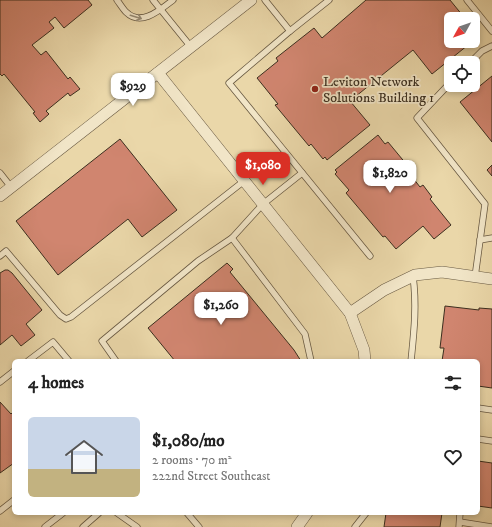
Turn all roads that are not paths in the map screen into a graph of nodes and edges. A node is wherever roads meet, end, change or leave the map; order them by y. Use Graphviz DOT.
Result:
graph roads {
  1 [pos="117,0"];
  2 [pos="153,0"];
  3 [pos="173,0"];
  4 [pos="251,0"];
  5 [pos="265,0"];
  6 [pos="328,0"];
  7 [pos="467,0"];
  8 [pos="161,10"];
  9 [pos="290,30"];
  10 [pos="492,31"];
  11 [pos="492,46"];
  12 [pos="190,47"];
  13 [pos="476,56"];
  14 [pos="158,73"];
  15 [pos="444,89"];
  16 [pos="0,173"];
  17 [pos="302,173"];
  18 [pos="244,181"];
  19 [pos="11,187"];
  20 [pos="0,196"];
  21 [pos="263,204"];
  22 [pos="232,238"];
  23 [pos="492,238"];
  24 [pos="480,240"];
  25 [pos="0,256"];
  26 [pos="370,256"];
  27 [pos="413,276"];
  28 [pos="476,277"];
  29 [pos="492,279"];
  30 [pos="350,313"];
  31 [pos="31,359"];
  32 [pos="67,359"];
  33 [pos="115,359"];
  34 [pos="311,359"];
  35 [pos="365,359"];
  36 [pos="411,359"];
  37 [pos="12,373"];
  38 [pos="0,382"];
  39 [pos="480,408"];
  40 [pos="492,410"];
  41 [pos="480,439"];
  42 [pos="492,441"];
  43 [pos="12,502"];
  44 [pos="0,511"];
  45 [pos="60,515"];
  46 [pos="97,515"];
  47 [pos="119,515"];
  48 [pos="189,515"];
  49 [pos="306,515"];
  50 [pos="364,515"];
  51 [pos="459,524"];
  52 [pos="45,527"];
  53 [pos="83,527"];
  54 [pos="137,527"];
  55 [pos="198,527"];
  56 [pos="297,527"];
  57 [pos="355,527"];
  58 [pos="492,527"];
  1 -- 8 [label="lane, one-way"];
  2 -- 8 [label="lane"];
  3 -- 8 [label="lane"];
  4 -- 12 [label="street"];
  5 -- 9 [label="lane"];
  6 -- 9 [label="lane"];
  7 -- 10 [label="lane"];
  8 -- 12 [label="lane"];
  9 -- 17 [label="lane"];
  11 -- 13 [label="lane"];
  12 -- 14 [label="street"];
  14 -- 18 [label="street"];
  14 -- 19 [label="street"];
  15 -- 24 [label="lane"];
  16 -- 19 [label="lane"];
  17 -- 21 [label="lane"];
  17 -- 26 [label="lane"];
  18 -- 21 [label="street"];
  18 -- 25 [label="lane"];
  19 -- 20 [label="street"];
  21 -- 22 [label="lane"];
  21 -- 30 [label="street"];
  22 -- 33 [label="lane"];
  22 -- 34 [label="lane"];
  23 -- 24 [label="lane"];
  24 -- 28 [label="lane"];
  27 -- 28 [label="street"];
  27 -- 30 [label="street"];
  27 -- 36 [label="lane"];
  28 -- 29 [label="street"];
  30 -- 35 [label="street"];
  31 -- 32 [label="lane"];
  37 -- 38 [label="lane"];
  39 -- 40 [label="lane"];
  41 -- 42 [label="lane"];
  43 -- 44 [label="lane"];
  45 -- 52 [label="lane"];
  46 -- 53 [label="lane"];
  47 -- 54 [label="lane"];
  48 -- 55 [label="lane"];
  49 -- 56 [label="street"];
  50 -- 57 [label="lane"];
  51 -- 58 [label="lane"];
}
